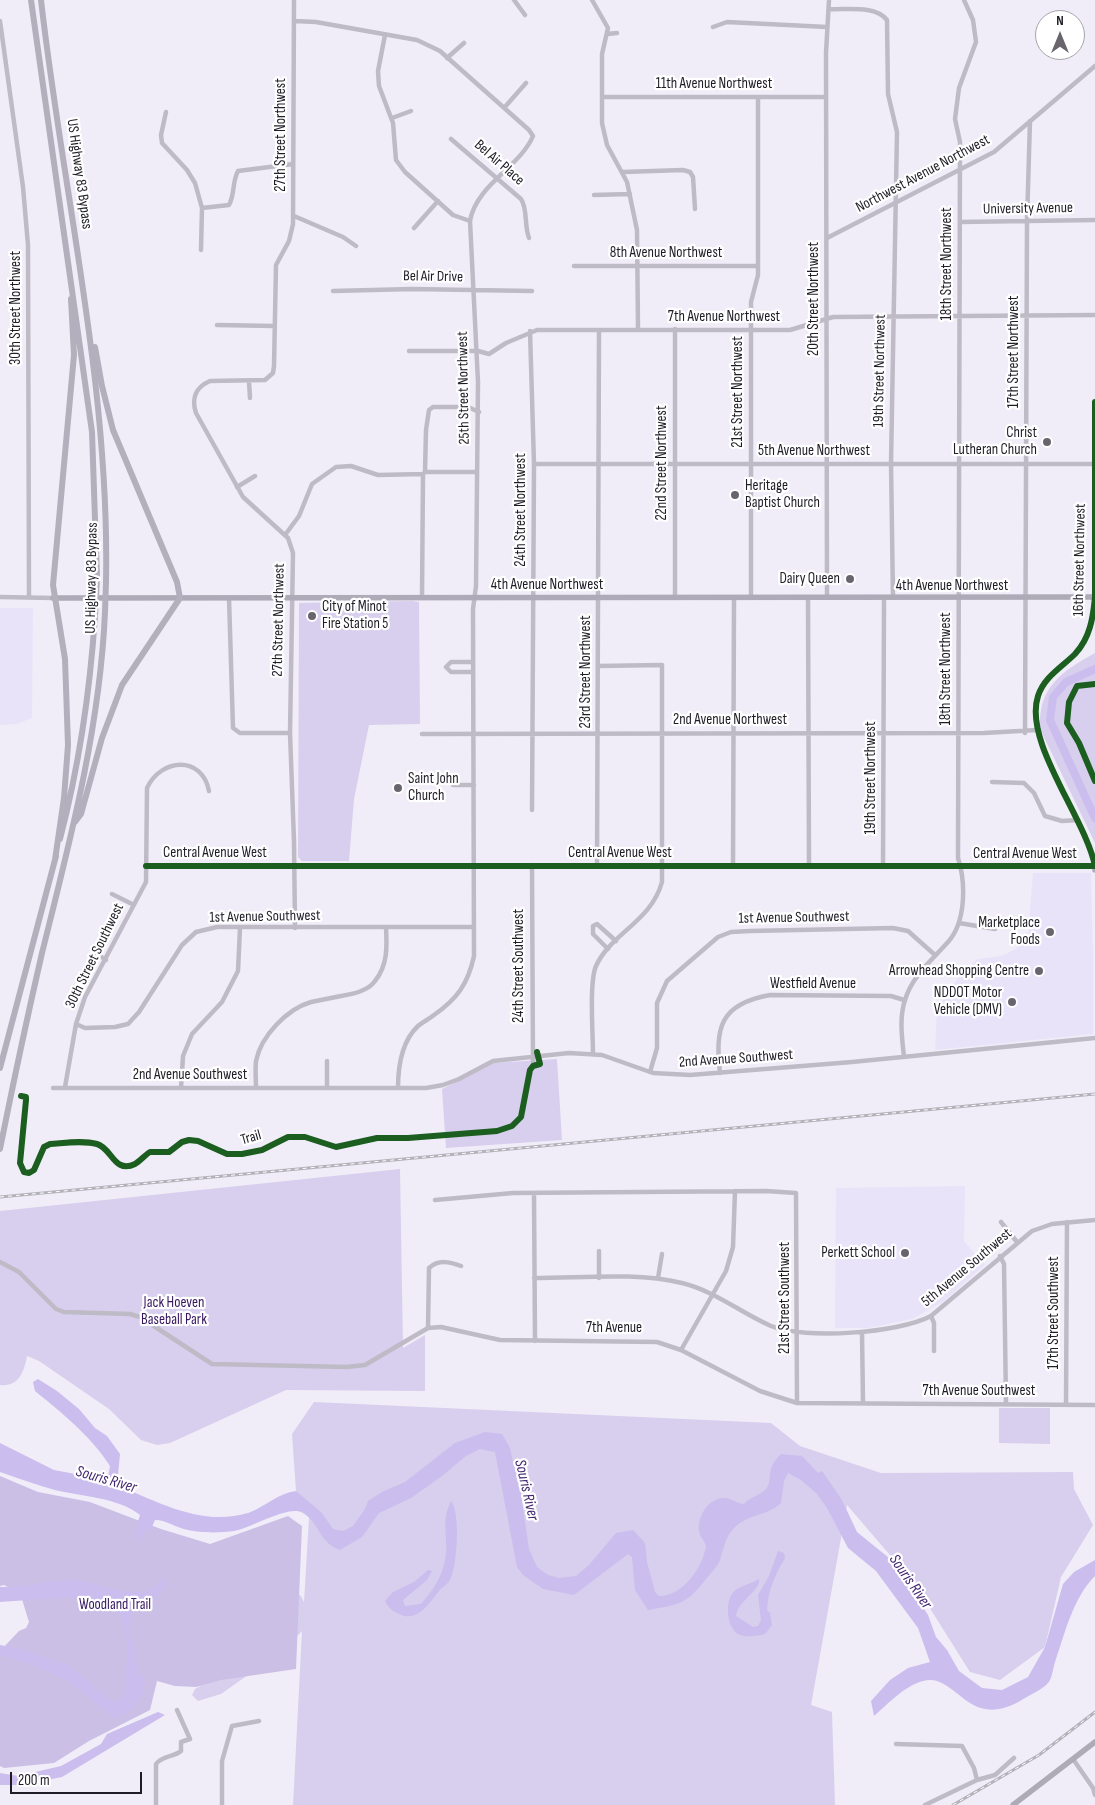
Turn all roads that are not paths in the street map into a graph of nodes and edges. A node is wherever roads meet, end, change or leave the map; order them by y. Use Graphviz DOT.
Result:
graph roads {
  1 [pos="31,0"];
  2 [pos="41,0"];
  3 [pos="294,0"];
  4 [pos="514,0"];
  5 [pos="592,0"];
  6 [pos="829,0"];
  7 [pos="964,0"];
  8 [pos="829,9"];
  9 [pos="526,15"];
  10 [pos="0,21"];
  11 [pos="294,21"];
  12 [pos="713,27"];
  13 [pos="827,27"];
  14 [pos="617,33"];
  15 [pos="607,34"];
  16 [pos="385,35"];
  17 [pos="464,43"];
  18 [pos="447,58"];
  19 [pos="1095,66"];
  20 [pos="526,84"];
  21 [pos="826,96"];
  22 [pos="602,97"];
  23 [pos="758,97"];
  24 [pos="504,108"];
  25 [pos="410,111"];
  26 [pos="166,112"];
  27 [pos="392,118"];
  28 [pos="1030,121"];
  29 [pos="452,139"];
  30 [pos="293,164"];
  31 [pos="960,171"];
  32 [pos="623,172"];
  33 [pos="497,178"];
  34 [pos="630,194"];
  35 [pos="594,195"];
  36 [pos="438,201"];
  37 [pos="896,203"];
  38 [pos="202,208"];
  39 [pos="695,209"];
  40 [pos="294,216"];
  41 [pos="1095,220"];
  42 [pos="470,221"];
  43 [pos="1028,221"];
  44 [pos="960,222"];
  45 [pos="414,228"];
  46 [pos="529,238"];
  47 [pos="827,238"];
  48 [pos="356,246"];
  49 [pos="201,250"];
  50 [pos="574,266"];
  51 [pos="639,266"];
  52 [pos="758,266"];
  53 [pos="72,284"];
  54 [pos="472,290"];
  55 [pos="333,291"];
  56 [pos="532,291"];
  57 [pos="84,296"];
  58 [pos="1027,315"];
  59 [pos="1095,315"];
  60 [pos="894,316"];
  61 [pos="960,316"];
  62 [pos="827,318"];
  63 [pos="217,325"];
  64 [pos="274,326"];
  65 [pos="638,329"];
  66 [pos="675,329"];
  67 [pos="751,329"];
  68 [pos="599,330"];
  69 [pos="530,331"];
  70 [pos="409,351"];
  71 [pos="478,351"];
  72 [pos="249,382"];
  73 [pos="250,398"];
  74 [pos="1095,402"];
  75 [pos="478,412"];
  76 [pos="826,463"];
  77 [pos="891,463"];
  78 [pos="534,464"];
  79 [pos="598,464"];
  80 [pos="675,464"];
  81 [pos="750,464"];
  82 [pos="960,464"];
  83 [pos="1094,464"];
  84 [pos="1026,465"];
  85 [pos="477,472"];
  86 [pos="424,473"];
  87 [pos="255,476"];
  88 [pos="237,486"];
  89 [pos="1094,498"];
  90 [pos="1094,530"];
  91 [pos="286,535"];
  92 [pos="1094,563"];
  93 [pos="0,597"];
  94 [pos="291,597"];
  95 [pos="422,597"];
  96 [pos="598,597"];
  97 [pos="29,598"];
  98 [pos="53,598"];
  99 [pos="180,598"];
  100 [pos="229,598"];
  101 [pos="475,598"];
  102 [pos="533,598"];
  103 [pos="675,598"];
  104 [pos="734,598"];
  105 [pos="752,598"];
  106 [pos="808,598"];
  107 [pos="827,598"];
  108 [pos="893,598"];
  109 [pos="959,598"];
  110 [pos="1027,598"];
  111 [pos="1095,598"];
  112 [pos="884,599"];
  113 [pos="473,662"];
  114 [pos="598,666"];
  115 [pos="473,672"];
  116 [pos="1037,730"];
  117 [pos="884,732"];
  118 [pos="290,733"];
  119 [pos="662,733"];
  120 [pos="734,733"];
  121 [pos="808,733"];
  122 [pos="959,733"];
  123 [pos="1025,733"];
  124 [pos="422,734"];
  125 [pos="473,734"];
  126 [pos="533,734"];
  127 [pos="598,734"];
  128 [pos="992,782"];
  129 [pos="453,785"];
  130 [pos="474,785"];
  131 [pos="209,791"];
  132 [pos="532,810"];
  133 [pos="1078,820"];
  134 [pos="75,822"];
  135 [pos="55,860"];
  136 [pos="294,865"];
  137 [pos="532,865"];
  138 [pos="597,865"];
  139 [pos="662,865"];
  140 [pos="146,866"];
  141 [pos="474,866"];
  142 [pos="733,866"];
  143 [pos="809,866"];
  144 [pos="1095,866"];
  145 [pos="883,867"];
  146 [pos="961,867"];
  147 [pos="1095,870"];
  148 [pos="112,894"];
  149 [pos="134,905"];
  150 [pos="959,923"];
  151 [pos="386,927"];
  152 [pos="474,927"];
  153 [pos="240,928"];
  154 [pos="295,928"];
  155 [pos="995,929"];
  156 [pos="616,941"];
  157 [pos="608,949"];
  158 [pos="97,954"];
  159 [pos="935,954"];
  160 [pos="106,960"];
  161 [pos="904,1000"];
  162 [pos="76,1024"];
  163 [pos="1095,1038"];
  164 [pos="593,1054"];
  165 [pos="532,1057"];
  166 [pos="904,1057"];
  167 [pos="327,1061"];
  168 [pos="533,1066"];
  169 [pos="0,1068"];
  170 [pos="650,1072"];
  171 [pos="720,1073"];
  172 [pos="65,1087"];
  173 [pos="53,1088"];
  174 [pos="181,1088"];
  175 [pos="256,1088"];
  176 [pos="327,1088"];
  177 [pos="398,1088"];
  178 [pos="0,1149"];
  179 [pos="735,1191"];
  180 [pos="534,1193"];
  181 [pos="435,1200"];
  182 [pos="1095,1220"];
  183 [pos="1001,1222"];
  184 [pos="1067,1222"];
  185 [pos="1017,1242"];
  186 [pos="599,1250"];
  187 [pos="662,1254"];
  188 [pos="1000,1256"];
  189 [pos="0,1262"];
  190 [pos="461,1266"];
  191 [pos="534,1278"];
  192 [pos="599,1278"];
  193 [pos="658,1278"];
  194 [pos="712,1295"];
  195 [pos="931,1316"];
  196 [pos="428,1328"];
  197 [pos="798,1332"];
  198 [pos="862,1332"];
  199 [pos="535,1341"];
  200 [pos="681,1350"];
  201 [pos="934,1351"];
  202 [pos="798,1403"];
  203 [pos="863,1403"];
  204 [pos="1006,1404"];
  205 [pos="1066,1405"];
  206 [pos="1095,1405"];
  207 [pos="177,1710"];
  208 [pos="259,1720"];
  209 [pos="1095,1742"];
  210 [pos="896,1744"];
  211 [pos="1014,1758"];
  212 [pos="1072,1759"];
  213 [pos="977,1780"];
  214 [pos="1095,1795"];
  215 [pos="156,1805"];
  216 [pos="222,1805"];
  217 [pos="925,1805"];
  218 [pos="1013,1805"];
  1 -- 53 [label="highway, US Highway 83 Bypass"];
  2 -- 57 [label="highway, US Highway 83 Bypass"];
  3 -- 11 [label="street, 27th Street Northwest"];
  4 -- 9 [label="street"];
  5 -- 15 [label="street"];
  6 -- 8 [label="street, 20th Street Northwest"];
  7 -- 31 [label="street, 18th Street Northwest"];
  8 -- 13 [label="street, 20th Street Northwest"];
  8 -- 37 [label="street, 19th Street Northwest"];
  10 -- 97 [label="street, 30th Street Northwest"];
  11 -- 16 [label="street"];
  11 -- 30 [label="street, 27th Street Northwest"];
  12 -- 13 [label="street"];
  13 -- 21 [label="street, 20th Street Northwest"];
  14 -- 15 [label="street"];
  15 -- 22 [label="street"];
  16 -- 18 [label="street"];
  16 -- 27 [label="street"];
  17 -- 18 [label="street"];
  18 -- 24 [label="street"];
  19 -- 28 [label="street, Northwest Avenue Northwest"];
  20 -- 24 [label="street"];
  21 -- 23 [label="street, 11th Avenue Northwest"];
  21 -- 47 [label="street, 20th Street Northwest"];
  22 -- 23 [label="street, 11th Avenue Northwest"];
  22 -- 32 [label="street"];
  23 -- 52 [label="street, 21st Street Northwest"];
  24 -- 33 [label="street, 25th Street Northwest"];
  25 -- 27 [label="street"];
  26 -- 38 [label="street"];
  27 -- 36 [label="street"];
  28 -- 31 [label="street, Northwest Avenue Northwest"];
  28 -- 43 [label="street, 17th Street Northwest"];
  29 -- 33 [label="street, Bel Air Place"];
  30 -- 38 [label="street"];
  30 -- 40 [label="street, 27th Street Northwest"];
  31 -- 37 [label="street, Northwest Avenue Northwest"];
  31 -- 44 [label="street, 18th Street Northwest"];
  32 -- 34 [label="street"];
  32 -- 39 [label="street"];
  33 -- 42 [label="street, 25th Street Northwest"];
  33 -- 46 [label="street, Bel Air Place"];
  34 -- 35 [label="street"];
  34 -- 51 [label="street"];
  36 -- 42 [label="street"];
  36 -- 45 [label="street"];
  37 -- 47 [label="street, Northwest Avenue Northwest"];
  37 -- 60 [label="street, 19th Street Northwest"];
  38 -- 49 [label="street"];
  40 -- 48 [label="street"];
  40 -- 64 [label="street, 27th Street Northwest"];
  41 -- 43 [label="street, University Avenue"];
  42 -- 54 [label="street, 25th Street Northwest"];
  43 -- 44 [label="street, University Avenue"];
  43 -- 58 [label="street, 17th Street Northwest"];
  44 -- 61 [label="street, 18th Street Northwest"];
  47 -- 62 [label="street, 20th Street Northwest"];
  50 -- 51 [label="street, 8th Avenue Northwest"];
  51 -- 52 [label="street, 8th Avenue Northwest"];
  51 -- 65 [label="street"];
  52 -- 67 [label="street, 21st Street Northwest"];
  53 -- 98 [label="highway"];
  53 -- 135 [label="highway, US Highway 83 Bypass, bridge"];
  54 -- 55 [label="street, Bel Air Drive"];
  54 -- 56 [label="street, Bel Air Drive"];
  54 -- 71 [label="street, 25th Street Northwest"];
  57 -- 99 [label="highway"];
  57 -- 134 [label="highway, US Highway 83 Bypass, bridge"];
  58 -- 59 [label="street, 7th Avenue Northwest"];
  58 -- 61 [label="street, 7th Avenue Northwest"];
  58 -- 84 [label="street, 17th Street Northwest"];
  60 -- 61 [label="street, 7th Avenue Northwest"];
  60 -- 62 [label="street, 7th Avenue Northwest"];
  60 -- 77 [label="street, 19th Street Northwest"];
  61 -- 82 [label="street, 18th Street Northwest"];
  62 -- 67 [label="street, 7th Avenue Northwest"];
  62 -- 76 [label="street, 20th Street Northwest"];
  63 -- 64 [label="street"];
  64 -- 72 [label="street"];
  65 -- 66 [label="street, 7th Avenue Northwest"];
  65 -- 68 [label="street, 7th Avenue Northwest"];
  66 -- 67 [label="street, 7th Avenue Northwest"];
  66 -- 80 [label="street, 22nd Street Northwest"];
  67 -- 81 [label="street, 21st Street Northwest"];
  68 -- 69 [label="street, 7th Avenue Northwest"];
  68 -- 79 [label="street, 23rd Street Northwest"];
  69 -- 71 [label="street, 7th Avenue Northwest"];
  69 -- 78 [label="street, 24th Street Northwest"];
  70 -- 71 [label="street, 7th Avenue Northwest"];
  71 -- 75 [label="street, 25th Street Northwest"];
  72 -- 73 [label="street"];
  72 -- 88 [label="street"];
  74 -- 83 [label="street, 16th Street Northwest"];
  75 -- 85 [label="street, 25th Street Northwest"];
  75 -- 86 [label="street"];
  76 -- 77 [label="street, 5th Avenue Northwest"];
  76 -- 81 [label="street, 5th Avenue Northwest"];
  76 -- 107 [label="street, 20th Street Northwest"];
  77 -- 82 [label="street, 5th Avenue Northwest"];
  77 -- 108 [label="street, 19th Street Northwest"];
  78 -- 79 [label="street, 5th Avenue Northwest"];
  78 -- 102 [label="street, 24th Street Northwest"];
  79 -- 80 [label="street, 5th Avenue Northwest"];
  79 -- 96 [label="street, 23rd Street Northwest"];
  80 -- 81 [label="street, 5th Avenue Northwest"];
  80 -- 103 [label="street, 22nd Street Northwest"];
  81 -- 105 [label="street, 21st Street Northwest"];
  82 -- 84 [label="street, 5th Avenue Northwest"];
  82 -- 109 [label="street, 18th Street Northwest"];
  83 -- 84 [label="street, 5th Avenue Northwest"];
  83 -- 89 [label="street, 16th Street Northwest"];
  84 -- 110 [label="street, 17th Street Northwest"];
  85 -- 86 [label="street"];
  85 -- 101 [label="street, 25th Street Northwest"];
  86 -- 91 [label="street"];
  86 -- 95 [label="street"];
  87 -- 88 [label="street"];
  88 -- 91 [label="street"];
  89 -- 90 [label="street, 16th Street Northwest"];
  90 -- 92 [label="street, 16th Street Northwest"];
  91 -- 94 [label="street, 27th Street Northwest"];
  92 -- 111 [label="street, 16th Street Northwest"];
  93 -- 97 [label="street, 4th Avenue Northwest"];
  94 -- 95 [label="main road, 4th Avenue Northwest"];
  94 -- 100 [label="main road, 4th Avenue Northwest"];
  94 -- 118 [label="street, 27th Street Northwest"];
  95 -- 101 [label="main road, 4th Avenue Northwest"];
  96 -- 102 [label="main road, 4th Avenue Northwest"];
  96 -- 103 [label="main road, 4th Avenue Northwest"];
  96 -- 114 [label="street, 23rd Street Northwest"];
  97 -- 98 [label="street, 4th Avenue Northwest"];
  98 -- 99 [label="main road, 4th Avenue Northwest"];
  98 -- 135 [label="highway"];
  99 -- 100 [label="main road, 4th Avenue Northwest"];
  99 -- 134 [label="highway"];
  100 -- 118 [label="street"];
  101 -- 102 [label="main road, 4th Avenue Northwest"];
  101 -- 113 [label="street, 25th Street Northwest"];
  102 -- 126 [label="street, 24th Street Northwest"];
  103 -- 104 [label="main road, 4th Avenue Northwest"];
  104 -- 105 [label="main road, 4th Avenue Northwest"];
  104 -- 120 [label="street"];
  105 -- 106 [label="main road, 4th Avenue Northwest"];
  106 -- 107 [label="main road, 4th Avenue Northwest"];
  106 -- 121 [label="street"];
  107 -- 112 [label="main road, 4th Avenue Northwest"];
  108 -- 109 [label="main road, 4th Avenue Northwest"];
  108 -- 112 [label="main road, 4th Avenue Northwest"];
  109 -- 110 [label="main road, 4th Avenue Northwest"];
  109 -- 122 [label="street, 18th Street Northwest"];
  110 -- 111 [label="main road, 4th Avenue Northwest"];
  110 -- 123 [label="street, 17th Street Northwest"];
  111 -- 116 [label="street, 16th Street Northwest"];
  112 -- 117 [label="street, 19th Street Northwest"];
  113 -- 115 [label="street, 25th Street Northwest"];
  113 -- 115 [label="street"];
  114 -- 119 [label="street"];
  114 -- 127 [label="street, 23rd Street Northwest"];
  115 -- 125 [label="street, 25th Street Northwest"];
  116 -- 123 [label="street, 2nd Avenue Northwest"];
  116 -- 133 [label="street, 16th Street Northwest"];
  117 -- 121 [label="street, 2nd Avenue Northwest"];
  117 -- 122 [label="street, 2nd Avenue Northwest"];
  117 -- 145 [label="street, 19th Street Northwest"];
  118 -- 136 [label="street, 27th Street Northwest"];
  119 -- 120 [label="street, 2nd Avenue Northwest"];
  119 -- 127 [label="street, 2nd Avenue Northwest"];
  119 -- 139 [label="street"];
  120 -- 121 [label="street, 2nd Avenue Northwest"];
  120 -- 142 [label="street"];
  121 -- 143 [label="street"];
  122 -- 123 [label="street, 2nd Avenue Northwest"];
  122 -- 146 [label="street, 18th Street Northwest"];
  124 -- 125 [label="street, 2nd Avenue Northwest"];
  125 -- 126 [label="street, 2nd Avenue Northwest"];
  125 -- 130 [label="street, 25th Street Northwest"];
  126 -- 127 [label="street, 2nd Avenue Northwest"];
  126 -- 132 [label="street, 24th Street Northwest"];
  127 -- 138 [label="street, 23rd Street Northwest"];
  128 -- 133 [label="street"];
  129 -- 130 [label="street"];
  130 -- 141 [label="street, 25th Street Northwest"];
  131 -- 140 [label="street, 30th Street Southwest"];
  133 -- 144 [label="street, 16th Street Northwest"];
  134 -- 178 [label="highway, US Highway 83 Bypass"];
  135 -- 169 [label="highway, US Highway 83 Bypass"];
  136 -- 140 [label="street, Central Avenue West"];
  136 -- 141 [label="street, Central Avenue West"];
  136 -- 154 [label="street, 27th Street Northwest"];
  137 -- 138 [label="street, Central Avenue West"];
  137 -- 141 [label="street, Central Avenue West"];
  137 -- 165 [label="street, 24th Street Southwest"];
  138 -- 139 [label="street, Central Avenue West"];
  139 -- 142 [label="street, Central Avenue West"];
  139 -- 156 [label="street"];
  140 -- 149 [label="street, 30th Street Southwest"];
  141 -- 152 [label="street, 25th Street Northwest"];
  142 -- 143 [label="street, Central Avenue West"];
  143 -- 145 [label="street, Central Avenue West"];
  144 -- 146 [label="street, Central Avenue West"];
  144 -- 147 [label="main road"];
  145 -- 146 [label="street, Central Avenue West"];
  146 -- 150 [label="street, 18th Street Northwest"];
  148 -- 149 [label="street"];
  149 -- 160 [label="street, 30th Street Southwest"];
  150 -- 155 [label="street"];
  150 -- 159 [label="street"];
  151 -- 152 [label="street, 1st Avenue Southwest"];
  151 -- 154 [label="street, 1st Avenue Southwest"];
  151 -- 175 [label="street"];
  152 -- 177 [label="street, 25th Street Northwest"];
  153 -- 154 [label="street, 1st Avenue Southwest"];
  153 -- 162 [label="street, 1st Avenue Southwest"];
  153 -- 174 [label="street"];
  156 -- 157 [label="street"];
  156 -- 157 [label="street"];
  157 -- 164 [label="street"];
  158 -- 160 [label="street"];
  159 -- 161 [label="street"];
  159 -- 170 [label="street, 1st Avenue Southwest"];
  160 -- 162 [label="street, 30th Street Southwest"];
  161 -- 166 [label="street"];
  161 -- 171 [label="street, Westfield Avenue"];
  162 -- 172 [label="street, 30th Street Southwest"];
  163 -- 166 [label="street, 2nd Avenue Southwest"];
  164 -- 165 [label="street, 2nd Avenue Southwest"];
  164 -- 170 [label="street, 2nd Avenue Southwest"];
  165 -- 168 [label="street, 24th Street Southwest"];
  165 -- 177 [label="street, 2nd Avenue Southwest"];
  166 -- 171 [label="street, 2nd Avenue Southwest"];
  167 -- 176 [label="street"];
  170 -- 171 [label="street, 2nd Avenue Southwest"];
  172 -- 173 [label="street, 2nd Avenue Southwest"];
  172 -- 174 [label="street, 2nd Avenue Southwest"];
  174 -- 175 [label="street, 2nd Avenue Southwest"];
  175 -- 176 [label="street, 2nd Avenue Southwest"];
  176 -- 177 [label="street, 2nd Avenue Southwest"];
  179 -- 180 [label="street"];
  179 -- 194 [label="street"];
  179 -- 197 [label="street, 21st Street Southwest"];
  180 -- 181 [label="street"];
  180 -- 191 [label="street"];
  182 -- 184 [label="street, 5th Avenue Southwest"];
  183 -- 185 [label="street"];
  184 -- 185 [label="street, 5th Avenue Southwest"];
  184 -- 205 [label="street, 17th Street Southwest"];
  185 -- 188 [label="street, 5th Avenue Southwest"];
  186 -- 192 [label="street"];
  187 -- 193 [label="street"];
  188 -- 195 [label="street, 5th Avenue Southwest"];
  188 -- 204 [label="street"];
  189 -- 196 [label="street"];
  190 -- 196 [label="street"];
  191 -- 192 [label="street, 5th Avenue Southwest"];
  191 -- 199 [label="street"];
  192 -- 193 [label="street, 5th Avenue Southwest"];
  193 -- 194 [label="street, 5th Avenue Southwest"];
  194 -- 197 [label="street, 5th Avenue Southwest"];
  194 -- 200 [label="street"];
  195 -- 198 [label="street, 5th Avenue Southwest"];
  195 -- 201 [label="street"];
  196 -- 199 [label="street, 7th Avenue"];
  197 -- 198 [label="street, 5th Avenue Southwest"];
  197 -- 202 [label="street, 21st Street Southwest"];
  198 -- 203 [label="street"];
  199 -- 200 [label="street, 7th Avenue"];
  200 -- 202 [label="street, 7th Avenue"];
  202 -- 203 [label="street, 7th Avenue Southwest"];
  203 -- 204 [label="street, 7th Avenue Southwest"];
  204 -- 205 [label="street, 7th Avenue Southwest"];
  205 -- 206 [label="street, 7th Avenue Southwest"];
  207 -- 215 [label="street"];
  208 -- 216 [label="street"];
  209 -- 212 [label="main road"];
  210 -- 213 [label="street"];
  211 -- 213 [label="street"];
  212 -- 214 [label="street"];
  212 -- 218 [label="main road"];
  213 -- 217 [label="street"];
}
